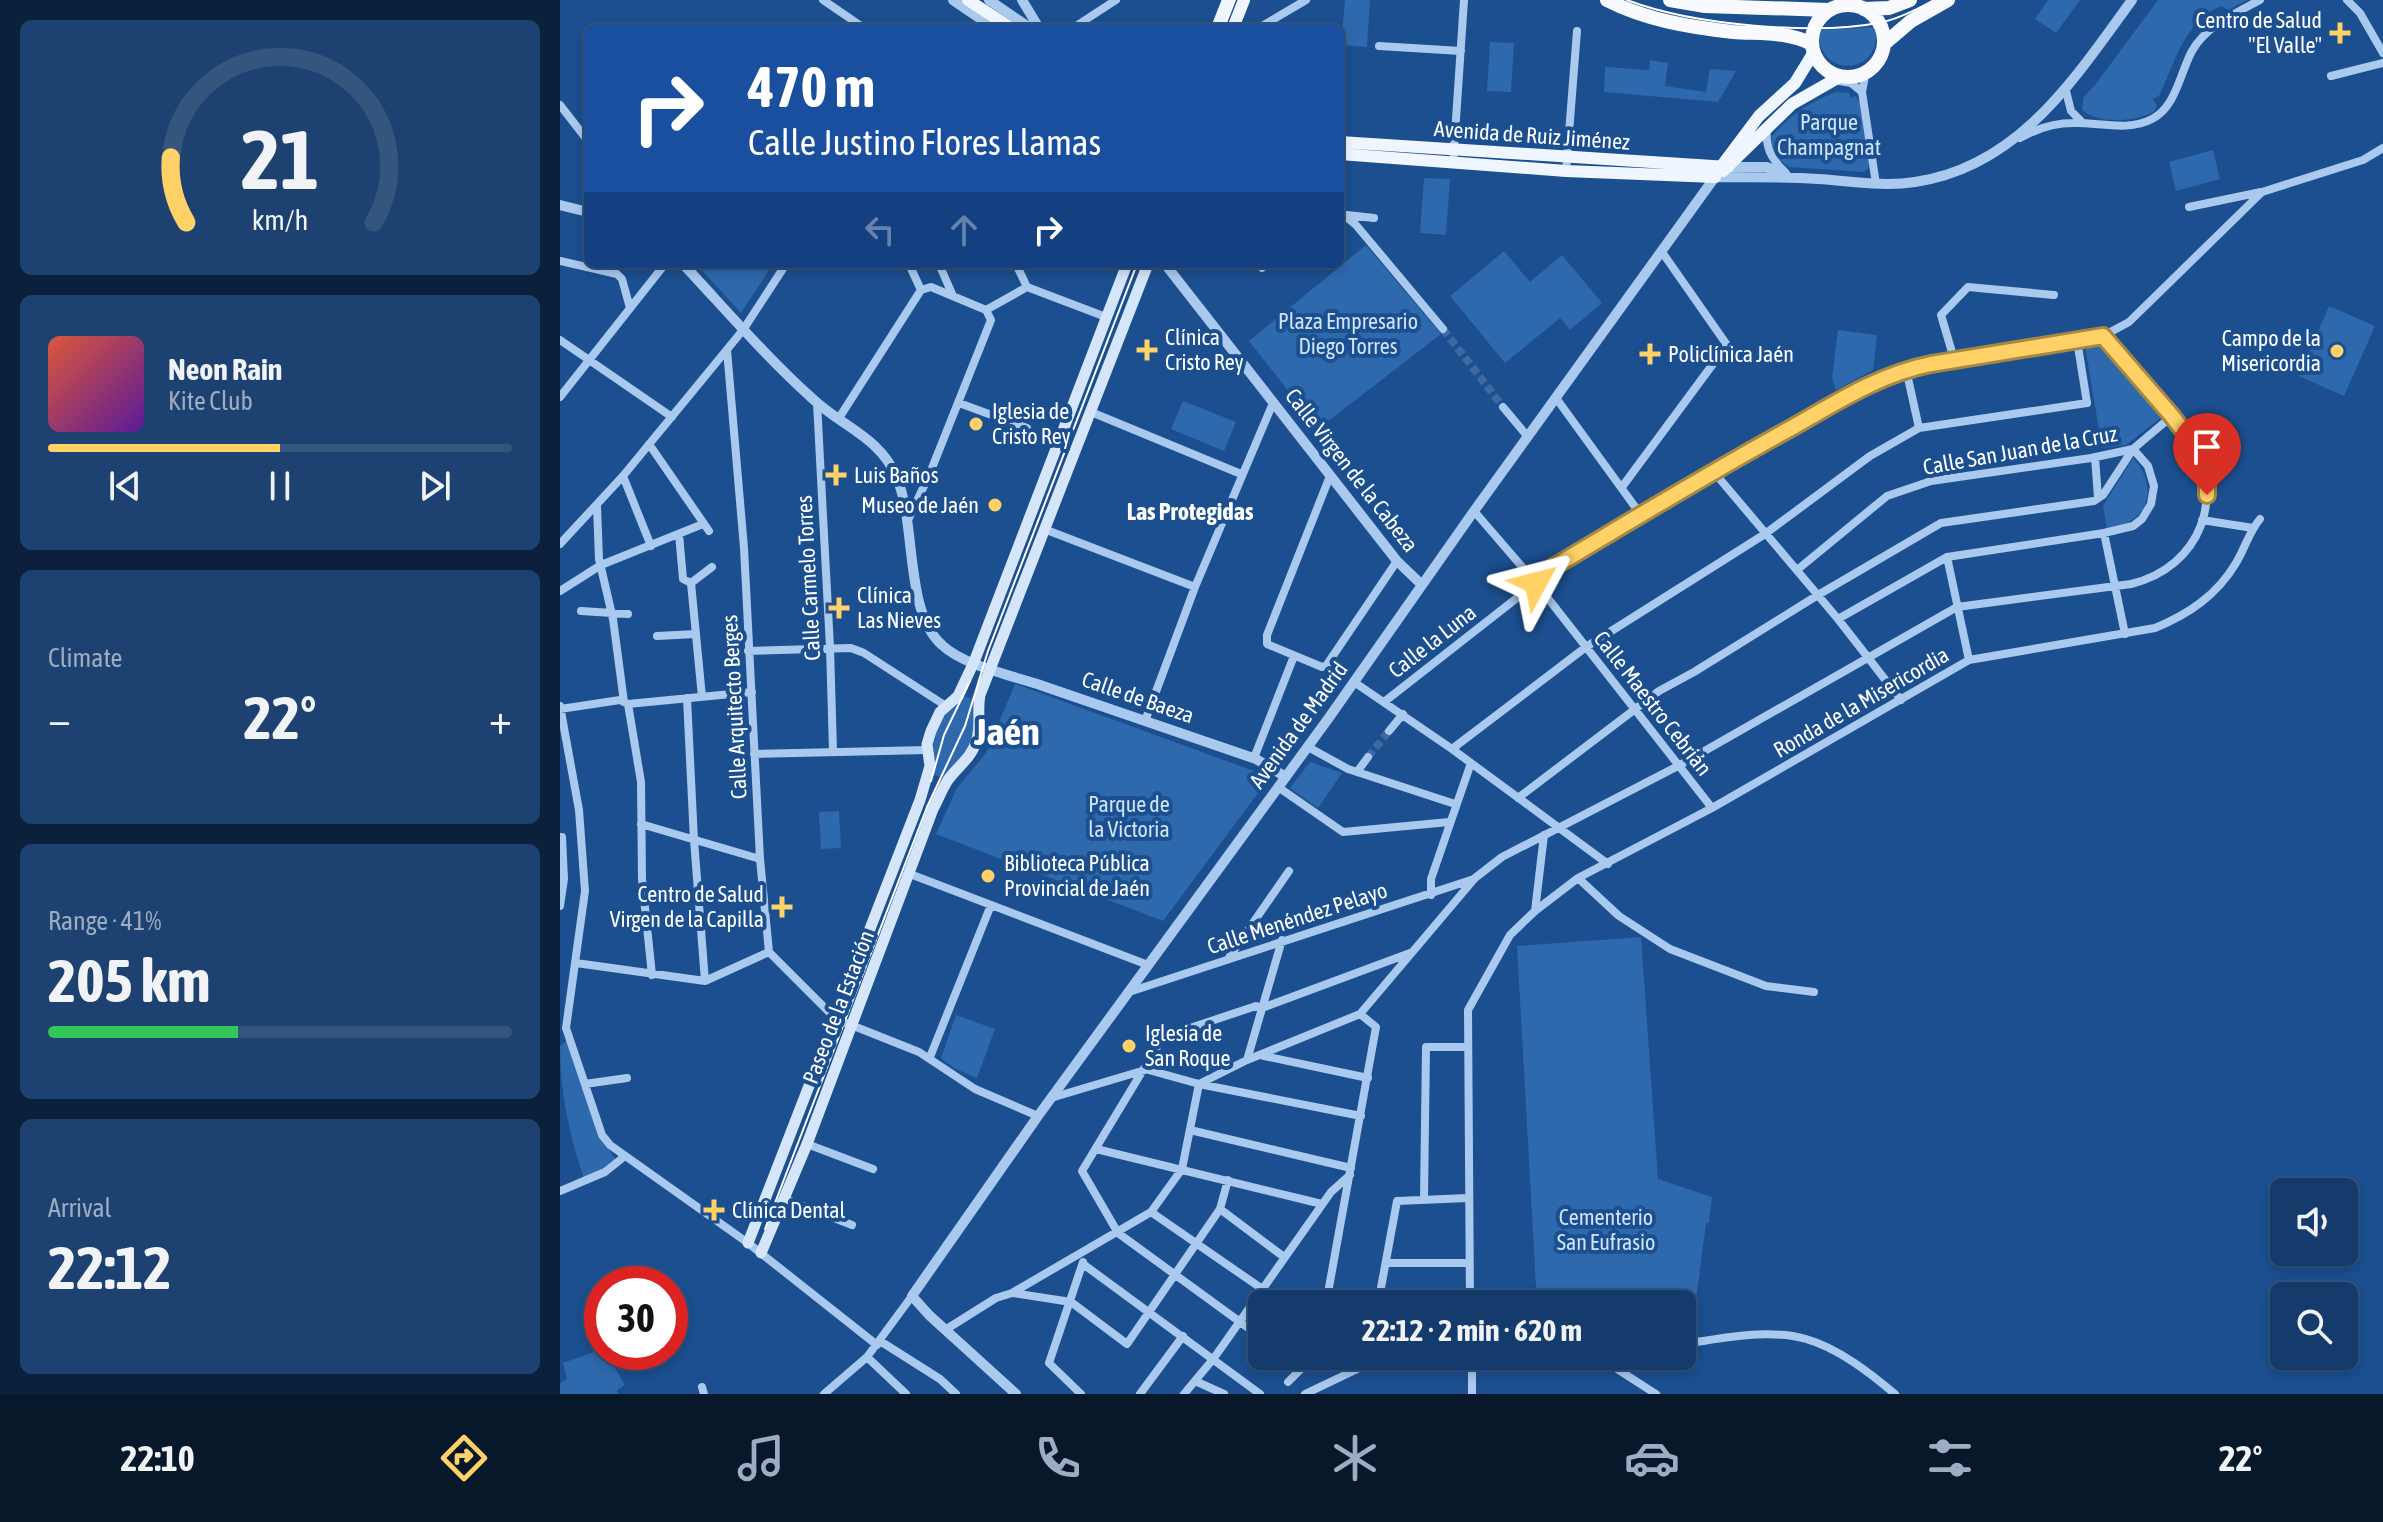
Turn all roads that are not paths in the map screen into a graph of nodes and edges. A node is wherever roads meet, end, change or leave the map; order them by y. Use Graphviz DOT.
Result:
graph roads {
  1 [pos="823,0"];
  2 [pos="953,0"];
  3 [pos="968,0"];
  4 [pos="980,0"];
  5 [pos="1022,0"];
  6 [pos="1116,0"];
  7 [pos="1228,0"];
  8 [pos="1244,0"];
  9 [pos="1306,0"];
  10 [pos="1464,0"];
  11 [pos="1607,0"];
  12 [pos="1670,0"];
  13 [pos="1795,0"];
  14 [pos="1910,0"];
  15 [pos="1948,0"];
  16 [pos="2132,0"];
  17 [pos="2260,0"];
  18 [pos="2347,0"];
  19 [pos="994,1"];
  20 [pos="1103,4"];
  21 [pos="1825,5"];
  22 [pos="1858,5"];
  23 [pos="1780,9"];
  24 [pos="858,24"];
  25 [pos="986,24"];
  26 [pos="1005,24"];
  27 [pos="1015,24"];
  28 [pos="1025,24"];
  29 [pos="1037,24"];
  30 [pos="1078,24"];
  31 [pos="1219,24"];
  32 [pos="1235,24"];
  33 [pos="1266,24"];
  34 [pos="1577,31"];
  35 [pos="1884,44"];
  36 [pos="1379,46"];
  37 [pos="1813,48"];
  38 [pos="1461,51"];
  39 [pos="2383,53"];
  40 [pos="2383,63"];
  41 [pos="1866,71"];
  42 [pos="2331,76"];
  43 [pos="1838,78"];
  44 [pos="2066,91"];
  45 [pos="1862,92"];
  46 [pos="560,105"];
  47 [pos="2085,124"];
  48 [pos="1767,128"];
  49 [pos="584,136"];
  50 [pos="2014,141"];
  51 [pos="1344,143"];
  52 [pos="2383,148"];
  53 [pos="1344,154"];
  54 [pos="1453,157"];
  55 [pos="1566,165"];
  56 [pos="1721,171"];
  57 [pos="1791,177"];
  58 [pos="1876,184"];
  59 [pos="2262,192"];
  60 [pos="560,205"];
  61 [pos="2189,207"];
  62 [pos="584,211"];
  63 [pos="1344,214"];
  64 [pos="1344,215"];
  65 [pos="1374,218"];
  66 [pos="1662,252"];
  67 [pos="560,261"];
  68 [pos="584,266"];
  69 [pos="591,268"];
  70 [pos="662,268"];
  71 [pos="687,268"];
  72 [pos="783,268"];
  73 [pos="911,268"];
  74 [pos="941,268"];
  75 [pos="1018,268"];
  76 [pos="1125,268"];
  77 [pos="1146,268"];
  78 [pos="1168,268"];
  79 [pos="1027,287"];
  80 [pos="921,290"];
  81 [pos="2054,295"];
  82 [pos="953,296"];
  83 [pos="630,308"];
  84 [pos="986,310"];
  85 [pos="1106,317"];
  86 [pos="1443,329"];
  87 [pos="743,330"];
  88 [pos="2103,336"];
  89 [pos="560,340"];
  90 [pos="2077,340"];
  91 [pos="727,350"];
  92 [pos="1954,359"];
  93 [pos="589,360"];
  94 [pos="1906,369"];
  95 [pos="560,397"];
  96 [pos="1556,398"];
  97 [pos="817,403"];
  98 [pos="959,403"];
  99 [pos="1273,403"];
  100 [pos="1503,407"];
  101 [pos="1091,412"];
  102 [pos="2172,416"];
  103 [pos="672,417"];
  104 [pos="839,418"];
  105 [pos="1027,428"];
  106 [pos="1919,428"];
  107 [pos="1528,437"];
  108 [pos="649,444"];
  109 [pos="2133,449"];
  110 [pos="2095,457"];
  111 [pos="1713,471"];
  112 [pos="1241,474"];
  113 [pos="623,476"];
  114 [pos="1330,476"];
  115 [pos="1622,487"];
  116 [pos="2098,498"];
  117 [pos="597,506"];
  118 [pos="1474,511"];
  119 [pos="1641,515"];
  120 [pos="909,518"];
  121 [pos="2260,519"];
  122 [pos="2202,520"];
  123 [pos="2253,528"];
  124 [pos="1044,529"];
  125 [pos="2104,533"];
  126 [pos="679,534"];
  127 [pos="1765,534"];
  128 [pos="560,544"];
  129 [pos="651,546"];
  130 [pos="1947,557"];
  131 [pos="1397,561"];
  132 [pos="601,565"];
  133 [pos="712,567"];
  134 [pos="1797,570"];
  135 [pos="691,583"];
  136 [pos="1536,583"];
  137 [pos="1422,585"];
  138 [pos="1195,587"];
  139 [pos="2114,587"];
  140 [pos="560,591"];
  141 [pos="1818,595"];
  142 [pos="1957,607"];
  143 [pos="581,611"];
  144 [pos="612,614"];
  145 [pos="628,614"];
  146 [pos="1838,619"];
  147 [pos="696,634"];
  148 [pos="2125,634"];
  149 [pos="657,636"];
  150 [pos="830,647"];
  151 [pos="1586,647"];
  152 [pos="748,651"];
  153 [pos="1294,656"];
  154 [pos="1867,657"];
  155 [pos="1969,660"];
  156 [pos="974,662"];
  157 [pos="990,668"];
  158 [pos="1354,682"];
  159 [pos="752,692"];
  160 [pos="702,697"];
  161 [pos="687,698"];
  162 [pos="1901,700"];
  163 [pos="1384,702"];
  164 [pos="626,703"];
  165 [pos="946,706"];
  166 [pos="560,708"];
  167 [pos="1635,709"];
  168 [pos="1403,714"];
  169 [pos="1145,721"];
  170 [pos="1389,731"];
  171 [pos="1308,747"];
  172 [pos="1452,749"];
  173 [pos="927,750"];
  174 [pos="833,751"];
  175 [pos="754,754"];
  176 [pos="1368,757"];
  177 [pos="1254,758"];
  178 [pos="1471,763"];
  179 [pos="1680,765"];
  180 [pos="1357,772"];
  181 [pos="1286,777"];
  182 [pos="1278,787"];
  183 [pos="1518,798"];
  184 [pos="1455,804"];
  185 [pos="1712,808"];
  186 [pos="1449,822"];
  187 [pos="641,824"];
  188 [pos="1560,827"];
  189 [pos="1544,835"];
  190 [pos="560,837"];
  191 [pos="694,840"];
  192 [pos="760,859"];
  193 [pos="1608,864"];
  194 [pos="562,865"];
  195 [pos="1289,871"];
  196 [pos="910,874"];
  197 [pos="1475,878"];
  198 [pos="1578,878"];
  199 [pos="1538,889"];
  200 [pos="1431,895"];
  201 [pos="1554,897"];
  202 [pos="561,901"];
  203 [pos="991,905"];
  204 [pos="1535,911"];
  205 [pos="1282,940"];
  206 [pos="1256,949"];
  207 [pos="769,952"];
  208 [pos="1411,952"];
  209 [pos="1228,959"];
  210 [pos="1274,962"];
  211 [pos="576,963"];
  212 [pos="1148,965"];
  213 [pos="652,975"];
  214 [pos="705,981"];
  215 [pos="1129,992"];
  216 [pos="1814,992"];
  217 [pos="1262,1008"];
  218 [pos="1360,1014"];
  219 [pos="836,1019"];
  220 [pos="851,1025"];
  221 [pos="562,1030"];
  222 [pos="1467,1047"];
  223 [pos="1263,1055"];
  224 [pos="930,1057"];
  225 [pos="1247,1060"];
  226 [pos="1145,1069"];
  227 [pos="627,1078"];
  228 [pos="1368,1078"];
  229 [pos="585,1084"];
  230 [pos="1199,1084"];
  231 [pos="1051,1098"];
  232 [pos="1038,1116"];
  233 [pos="1361,1116"];
  234 [pos="1190,1130"];
  235 [pos="807,1144"];
  236 [pos="1096,1149"];
  237 [pos="625,1156"];
  238 [pos="873,1169"];
  239 [pos="1182,1169"];
  240 [pos="1350,1171"];
  241 [pos="1228,1180"];
  242 [pos="560,1191"];
  243 [pos="1468,1198"];
  244 [pos="785,1199"];
  245 [pos="1424,1199"];
  246 [pos="1322,1204"];
  247 [pos="1220,1209"];
  248 [pos="1151,1212"];
  249 [pos="852,1225"];
  250 [pos="1118,1233"];
  251 [pos="748,1243"];
  252 [pos="1197,1243"];
  253 [pos="1087,1250"];
  254 [pos="761,1253"];
  255 [pos="1284,1257"];
  256 [pos="1386,1263"];
  257 [pos="1468,1263"];
  258 [pos="1083,1264"];
  259 [pos="1174,1276"];
  260 [pos="1262,1289"];
  261 [pos="1329,1290"];
  262 [pos="1381,1290"];
  263 [pos="1469,1290"];
  264 [pos="1012,1293"];
  265 [pos="912,1296"];
  266 [pos="1071,1302"];
  267 [pos="1150,1313"];
  268 [pos="1238,1321"];
  269 [pos="1248,1328"];
  270 [pos="945,1330"];
  271 [pos="1183,1336"];
  272 [pos="1696,1342"];
  273 [pos="878,1343"];
  274 [pos="867,1357"];
  275 [pos="1214,1358"];
  276 [pos="1302,1370"];
  277 [pos="1348,1370"];
  278 [pos="1472,1370"];
  279 [pos="1622,1370"];
  280 [pos="1195,1381"];
  281 [pos="1288,1382"];
  282 [pos="824,1394"];
  283 [pos="906,1394"];
  284 [pos="956,1394"];
  285 [pos="1016,1394"];
  286 [pos="1081,1394"];
  287 [pos="1140,1394"];
  288 [pos="1184,1394"];
  289 [pos="1224,1394"];
  290 [pos="1260,1394"];
  291 [pos="1305,1394"];
  292 [pos="1472,1394"];
  293 [pos="1656,1394"];
  294 [pos="1895,1394"];
  1 -- 24 [label="street"];
  2 -- 25 [label="street"];
  3 -- 26 [label="main road"];
  4 -- 27 [label="main road"];
  5 -- 29 [label="street"];
  6 -- 20 [label="street"];
  7 -- 31 [label="main road"];
  8 -- 32 [label="main road"];
  9 -- 33 [label="street"];
  10 -- 38 [label="street"];
  11 -- 37 [label="highway"];
  12 -- 23 [label="highway"];
  13 -- 23 [label="street"];
  14 -- 22 [label="highway"];
  15 -- 35 [label="highway"];
  16 -- 44 [label="street"];
  17 -- 47 [label="street"];
  18 -- 39 [label="street"];
  19 -- 28 [label="street"];
  20 -- 30 [label="street"];
  21 -- 22 [label="highway"];
  21 -- 23 [label="highway"];
  21 -- 37 [label="highway"];
  22 -- 35 [label="highway"];
  34 -- 55 [label="street"];
  35 -- 41 [label="highway"];
  36 -- 38 [label="street"];
  37 -- 43 [label="highway"];
  37 -- 56 [label="main road"];
  38 -- 54 [label="street"];
  40 -- 42 [label="street"];
  41 -- 43 [label="highway"];
  41 -- 45 [label="street"];
  43 -- 45 [label="street"];
  43 -- 48 [label="main road"];
  44 -- 47 [label="street"];
  44 -- 50 [label="street"];
  45 -- 58 [label="street"];
  46 -- 49 [label="street"];
  47 -- 50 [label="street"];
  48 -- 56 [label="main road"];
  48 -- 57 [label="street"];
  50 -- 58 [label="street"];
  51 -- 54 [label="main road, Avenida de Ruiz Jiménez"];
  52 -- 59 [label="street"];
  53 -- 54 [label="main road, Avenida de Ruiz Jiménez"];
  54 -- 55 [label="main road, Avenida de Ruiz Jiménez"];
  55 -- 56 [label="main road, Avenida de Ruiz Jiménez"];
  56 -- 57 [label="street"];
  56 -- 57 [label="street"];
  56 -- 66 [label="street, Avenida de Madrid"];
  57 -- 58 [label="street"];
  59 -- 61 [label="street"];
  59 -- 88 [label="street, Calle la Luna"];
  60 -- 62 [label="street"];
  63 -- 65 [label="street"];
  64 -- 86 [label="street"];
  66 -- 96 [label="street, Avenida de Madrid"];
  66 -- 115 [label="street"];
  67 -- 68 [label="street"];
  69 -- 83 [label="street"];
  70 -- 83 [label="street"];
  71 -- 87 [label="street, Calle de Baeza"];
  72 -- 87 [label="street"];
  73 -- 80 [label="street"];
  74 -- 82 [label="street"];
  75 -- 79 [label="street"];
  76 -- 85 [label="main road"];
  77 -- 101 [label="main road"];
  78 -- 99 [label="street, Calle Virgen de la Cabeza"];
  79 -- 84 [label="street"];
  79 -- 85 [label="street"];
  80 -- 82 [label="street"];
  80 -- 104 [label="street"];
  81 -- 92 [label="street"];
  82 -- 84 [label="street"];
  83 -- 93 [label="street"];
  84 -- 98 [label="street"];
  85 -- 156 [label="main road"];
  87 -- 91 [label="street"];
  87 -- 97 [label="street, Calle de Baeza"];
  88 -- 90 [label="street, Calle la Luna"];
  88 -- 102 [label="street"];
  89 -- 93 [label="street"];
  90 -- 92 [label="street, Calle la Luna"];
  90 -- 106 [label="street"];
  91 -- 103 [label="street"];
  91 -- 152 [label="street, Calle Arquitecto Berges"];
  92 -- 94 [label="street, Calle la Luna"];
  93 -- 95 [label="street"];
  93 -- 103 [label="street"];
  94 -- 106 [label="street"];
  94 -- 111 [label="street, Calle la Luna"];
  96 -- 107 [label="street, Avenida de Madrid"];
  96 -- 115 [label="street"];
  97 -- 104 [label="street, Calle de Baeza"];
  97 -- 150 [label="street, Calle Carmelo Torres"];
  98 -- 105 [label="street"];
  98 -- 120 [label="street"];
  99 -- 112 [label="street"];
  99 -- 114 [label="street, Calle Virgen de la Cabeza"];
  100 -- 107 [label="street"];
  101 -- 112 [label="street"];
  101 -- 124 [label="main road"];
  102 -- 109 [label="street"];
  102 -- 122 [label="street"];
  103 -- 108 [label="street"];
  104 -- 120 [label="street, Calle de Baeza"];
  106 -- 127 [label="street"];
  107 -- 118 [label="street, Avenida de Madrid"];
  108 -- 113 [label="street"];
  108 -- 126 [label="street"];
  109 -- 110 [label="street, Calle San Juan de la Cruz"];
  109 -- 116 [label="street"];
  109 -- 125 [label="street"];
  110 -- 116 [label="street"];
  110 -- 134 [label="street, Calle San Juan de la Cruz"];
  111 -- 119 [label="street, Calle la Luna"];
  111 -- 127 [label="street"];
  112 -- 138 [label="street"];
  113 -- 117 [label="street"];
  113 -- 129 [label="street"];
  114 -- 131 [label="street, Calle Virgen de la Cabeza"];
  114 -- 153 [label="street"];
  115 -- 119 [label="street"];
  116 -- 141 [label="street"];
  117 -- 128 [label="street"];
  117 -- 132 [label="street"];
  118 -- 136 [label="street, Calle Maestro Cebrián"];
  118 -- 137 [label="street, Avenida de Madrid"];
  119 -- 136 [label="street, Calle la Luna"];
  120 -- 156 [label="street, Calle de Baeza"];
  121 -- 123 [label="street, Ronda de la Misericordia"];
  122 -- 123 [label="street"];
  122 -- 139 [label="street"];
  123 -- 148 [label="street, Ronda de la Misericordia"];
  124 -- 138 [label="street"];
  124 -- 157 [label="main road"];
  125 -- 130 [label="street"];
  125 -- 139 [label="street"];
  126 -- 129 [label="street"];
  126 -- 135 [label="street"];
  127 -- 134 [label="street"];
  127 -- 151 [label="street"];
  129 -- 132 [label="street"];
  130 -- 142 [label="street"];
  130 -- 146 [label="street"];
  131 -- 137 [label="street, Calle Virgen de la Cabeza"];
  131 -- 153 [label="street"];
  132 -- 140 [label="street"];
  132 -- 144 [label="street"];
  133 -- 135 [label="street"];
  134 -- 141 [label="street"];
  135 -- 147 [label="street"];
  136 -- 151 [label="street, Calle Maestro Cebrián"];
  136 -- 163 [label="street, Calle la Luna"];
  137 -- 158 [label="street, Avenida de Madrid"];
  138 -- 169 [label="street"];
  139 -- 142 [label="street"];
  139 -- 148 [label="street"];
  141 -- 146 [label="street"];
  141 -- 167 [label="street"];
  142 -- 154 [label="street"];
  142 -- 155 [label="street"];
  143 -- 144 [label="street"];
  144 -- 145 [label="street"];
  144 -- 164 [label="street"];
  146 -- 154 [label="street"];
  147 -- 149 [label="street"];
  147 -- 160 [label="street"];
  148 -- 155 [label="street, Ronda de la Misericordia"];
  150 -- 152 [label="street"];
  150 -- 165 [label="street"];
  150 -- 174 [label="street, Calle Carmelo Torres"];
  151 -- 167 [label="street, Calle Maestro Cebrián"];
  151 -- 172 [label="street"];
  152 -- 159 [label="street, Calle Arquitecto Berges"];
  153 -- 177 [label="street"];
  154 -- 162 [label="street"];
  154 -- 179 [label="street"];
  155 -- 162 [label="street, Ronda de la Misericordia"];
  156 -- 157 [label="street, Calle de Baeza"];
  156 -- 165 [label="main road"];
  157 -- 169 [label="street, Calle de Baeza"];
  157 -- 196 [label="main road, Paseo de la Estación"];
  158 -- 163 [label="street"];
  158 -- 171 [label="street, Avenida de Madrid"];
  159 -- 160 [label="street"];
  159 -- 175 [label="street, Calle Arquitecto Berges"];
  160 -- 161 [label="street"];
  161 -- 164 [label="street"];
  161 -- 191 [label="street"];
  162 -- 185 [label="street, Ronda de la Misericordia"];
  163 -- 168 [label="street"];
  164 -- 166 [label="street"];
  164 -- 187 [label="street"];
  165 -- 173 [label="main road"];
  166 -- 211 [label="street"];
  167 -- 179 [label="street, Calle Maestro Cebrián"];
  167 -- 183 [label="street"];
  168 -- 170 [label="street"];
  168 -- 172 [label="street"];
  169 -- 177 [label="street, Calle de Baeza"];
  171 -- 180 [label="street"];
  171 -- 181 [label="street, Avenida de Madrid"];
  172 -- 178 [label="street"];
  173 -- 174 [label="street"];
  173 -- 219 [label="main road, Paseo de la Estación"];
  174 -- 175 [label="street"];
  175 -- 192 [label="street, Calle Arquitecto Berges"];
  176 -- 180 [label="street"];
  177 -- 181 [label="street, Calle de Baeza"];
  178 -- 183 [label="street"];
  178 -- 184 [label="street"];
  179 -- 185 [label="street, Calle Maestro Cebrián"];
  179 -- 188 [label="street"];
  180 -- 184 [label="street"];
  181 -- 182 [label="street, Avenida de Madrid"];
  182 -- 186 [label="street"];
  182 -- 212 [label="street, Avenida de Madrid"];
  183 -- 188 [label="street"];
  184 -- 186 [label="street"];
  185 -- 193 [label="street, Ronda de la Misericordia"];
  186 -- 200 [label="street"];
  187 -- 191 [label="street"];
  187 -- 213 [label="street"];
  188 -- 189 [label="street"];
  188 -- 193 [label="street"];
  189 -- 197 [label="street"];
  189 -- 199 [label="street"];
  190 -- 194 [label="street"];
  191 -- 192 [label="street"];
  191 -- 214 [label="street"];
  192 -- 207 [label="street, Calle Arquitecto Berges"];
  193 -- 198 [label="street, Ronda de la Misericordia"];
  194 -- 202 [label="street"];
  195 -- 209 [label="street"];
  196 -- 203 [label="street"];
  196 -- 220 [label="main road, Paseo de la Estación"];
  197 -- 200 [label="street, Calle Menéndez Pelayo"];
  197 -- 208 [label="street"];
  198 -- 201 [label="street, Ronda de la Misericordia"];
  198 -- 216 [label="street"];
  199 -- 201 [label="street"];
  199 -- 204 [label="street"];
  200 -- 205 [label="street, Calle Menéndez Pelayo"];
  201 -- 204 [label="street, Ronda de la Misericordia"];
  203 -- 212 [label="street"];
  203 -- 224 [label="street"];
  204 -- 222 [label="street, Ronda de la Misericordia"];
  205 -- 206 [label="street, Calle Menéndez Pelayo"];
  205 -- 210 [label="street"];
  206 -- 209 [label="street, Calle Menéndez Pelayo"];
  206 -- 210 [label="street"];
  207 -- 214 [label="street"];
  207 -- 219 [label="street"];
  208 -- 217 [label="street"];
  208 -- 218 [label="street"];
  209 -- 215 [label="street, Calle Menéndez Pelayo"];
  210 -- 217 [label="street"];
  211 -- 213 [label="street"];
  211 -- 221 [label="street"];
  212 -- 215 [label="street, Avenida de Madrid"];
  213 -- 214 [label="street"];
  215 -- 231 [label="street, Avenida de Madrid"];
  217 -- 225 [label="street"];
  217 -- 226 [label="street"];
  218 -- 223 [label="street"];
  218 -- 228 [label="street"];
  219 -- 220 [label="street"];
  219 -- 251 [label="main road, Paseo de la Estación"];
  220 -- 224 [label="street"];
  220 -- 235 [label="main road, Paseo de la Estación"];
  221 -- 229 [label="street"];
  222 -- 243 [label="street, Ronda de la Misericordia"];
  222 -- 245 [label="street"];
  223 -- 225 [label="street"];
  223 -- 228 [label="street"];
  224 -- 232 [label="street"];
  225 -- 230 [label="street"];
  226 -- 230 [label="street"];
  226 -- 231 [label="street"];
  226 -- 236 [label="street"];
  227 -- 229 [label="street"];
  228 -- 233 [label="street"];
  229 -- 237 [label="street"];
  230 -- 233 [label="street"];
  230 -- 234 [label="street"];
  231 -- 232 [label="street, Avenida de Madrid"];
  232 -- 265 [label="street, Avenida de Madrid"];
  233 -- 240 [label="street"];
  234 -- 239 [label="street"];
  234 -- 240 [label="street"];
  235 -- 238 [label="street"];
  235 -- 244 [label="main road, Paseo de la Estación"];
  236 -- 239 [label="street"];
  236 -- 250 [label="street"];
  237 -- 242 [label="street"];
  237 -- 251 [label="street"];
  239 -- 241 [label="street"];
  239 -- 248 [label="street"];
  240 -- 246 [label="street"];
  240 -- 261 [label="street"];
  241 -- 246 [label="street"];
  241 -- 247 [label="street"];
  243 -- 245 [label="street"];
  243 -- 257 [label="street, Ronda de la Misericordia"];
  244 -- 249 [label="street"];
  244 -- 254 [label="main road, Paseo de la Estación"];
  245 -- 256 [label="street"];
  246 -- 255 [label="street"];
  247 -- 252 [label="street"];
  247 -- 255 [label="street"];
  248 -- 250 [label="street"];
  248 -- 252 [label="street"];
  250 -- 253 [label="street"];
  250 -- 259 [label="street"];
  251 -- 254 [label="street"];
  252 -- 259 [label="street"];
  252 -- 260 [label="street"];
  253 -- 258 [label="street"];
  253 -- 264 [label="street"];
  254 -- 273 [label="street"];
  255 -- 260 [label="street"];
  256 -- 257 [label="street"];
  256 -- 262 [label="street"];
  257 -- 263 [label="street, Ronda de la Misericordia"];
  258 -- 266 [label="street"];
  258 -- 267 [label="street"];
  259 -- 267 [label="street"];
  259 -- 268 [label="street"];
  260 -- 268 [label="street"];
  264 -- 266 [label="street"];
  264 -- 270 [label="street"];
  265 -- 270 [label="street"];
  265 -- 273 [label="street"];
  266 -- 267 [label="street"];
  266 -- 286 [label="street"];
  267 -- 271 [label="street"];
  268 -- 269 [label="street"];
  268 -- 275 [label="street"];
  270 -- 285 [label="street"];
  271 -- 275 [label="street"];
  271 -- 287 [label="street"];
  272 -- 294 [label="street"];
  273 -- 274 [label="street"];
  273 -- 284 [label="street"];
  274 -- 282 [label="street"];
  274 -- 283 [label="street"];
  275 -- 280 [label="street"];
  275 -- 290 [label="street"];
  276 -- 281 [label="street"];
  277 -- 291 [label="street"];
  278 -- 292 [label="street"];
  279 -- 293 [label="street"];
  280 -- 288 [label="street"];
  280 -- 289 [label="street"];
}
